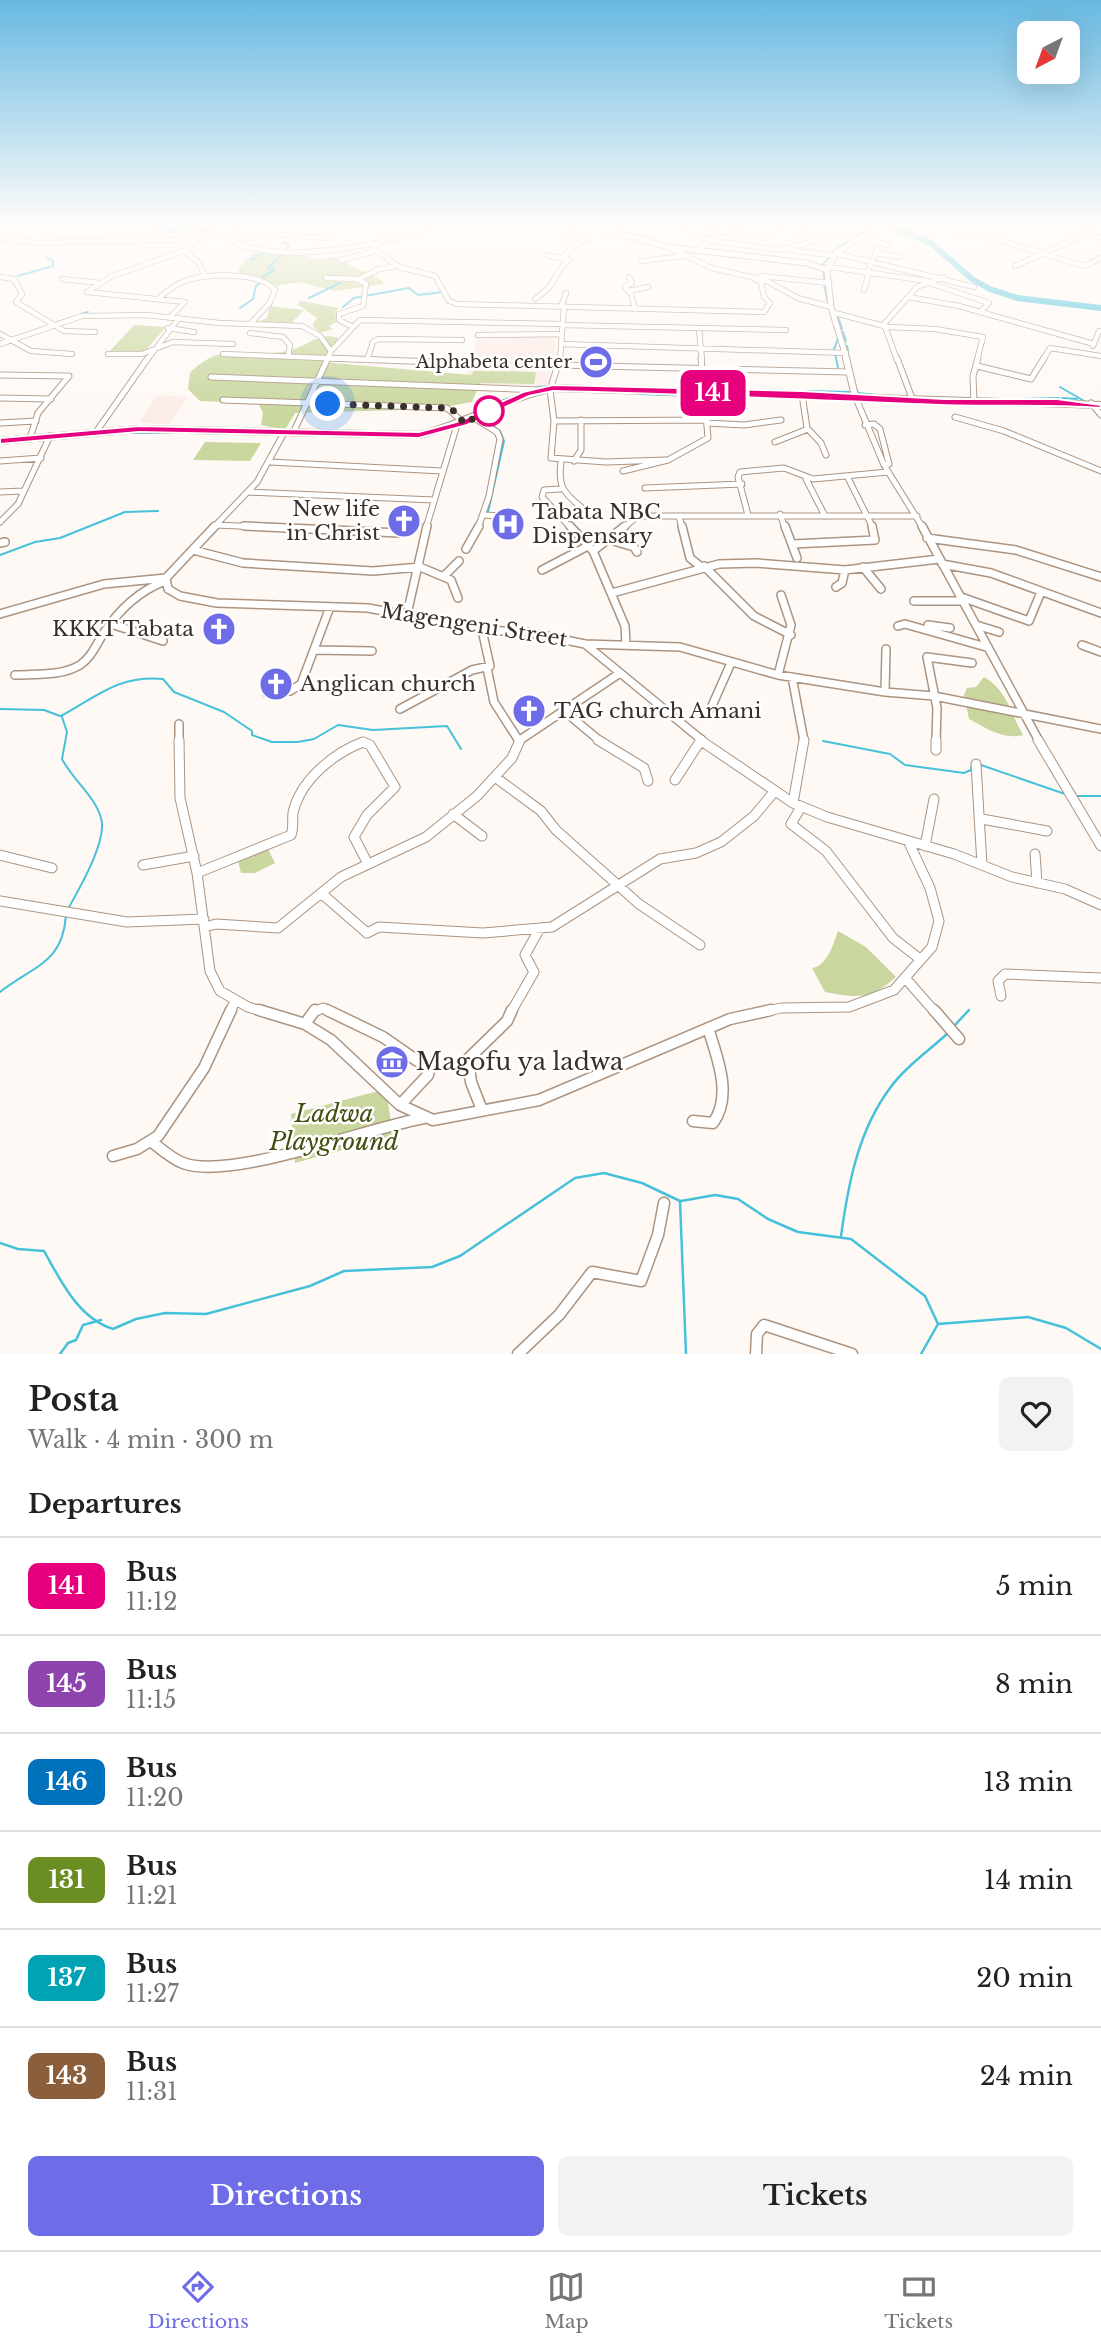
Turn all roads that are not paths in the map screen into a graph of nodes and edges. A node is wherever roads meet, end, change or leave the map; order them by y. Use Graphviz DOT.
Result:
graph roads {
  1 [pos="20,289"];
  2 [pos="91,289"];
  3 [pos="169,289"];
  4 [pos="273,289"];
  5 [pos="366,289"];
  6 [pos="443,289"];
  7 [pos="550,289"];
  8 [pos="638,289"];
  9 [pos="765,289"];
  10 [pos="782,289"];
  11 [pos="830,289"];
  12 [pos="915,289"];
  13 [pos="951,289"];
  14 [pos="629,291"];
  15 [pos="566,293"];
  16 [pos="909,297"];
  17 [pos="159,298"];
  18 [pos="534,299"];
  19 [pos="831,306"];
  20 [pos="562,307"];
  21 [pos="635,309"];
  22 [pos="980,312"];
  23 [pos="835,313"];
  24 [pos="170,317"];
  25 [pos="179,318"];
  26 [pos="251,323"];
  27 [pos="564,324"];
  28 [pos="53,325"];
  29 [pos="351,326"];
  30 [pos="884,326"];
  31 [pos="168,328"];
  32 [pos="699,329"];
  33 [pos="786,330"];
  34 [pos="1099,331"];
  35 [pos="95,332"];
  36 [pos="194,332"];
  37 [pos="0,334"];
  38 [pos="250,334"];
  39 [pos="562,334"];
  40 [pos="478,335"];
  41 [pos="10,340"];
  42 [pos="462,340"];
  43 [pos="0,344"];
  44 [pos="233,344"];
  45 [pos="561,344"];
  46 [pos="1094,344"];
  47 [pos="153,348"];
  48 [pos="702,348"];
  49 [pos="331,351"];
  50 [pos="846,353"];
  51 [pos="72,354"];
  52 [pos="108,354"];
  53 [pos="223,354"];
  54 [pos="1091,354"];
  55 [pos="1101,356"];
  56 [pos="288,357"];
  57 [pos="328,358"];
  58 [pos="367,360"];
  59 [pos="461,363"];
  60 [pos="558,365"];
  61 [pos="977,366"];
  62 [pos="703,369"];
  63 [pos="849,372"];
  64 [pos="0,374"];
  65 [pos="211,377"];
  66 [pos="318,379"];
  67 [pos="553,388"];
  68 [pos="540,390"];
  69 [pos="702,393"];
  70 [pos="802,394"];
  71 [pos="855,396"];
  72 [pos="0,398"];
  73 [pos="1101,398"];
  74 [pos="51,399"];
  75 [pos="223,400"];
  76 [pos="914,401"];
  77 [pos="974,402"];
  78 [pos="305,403"];
  79 [pos="1091,403"];
  80 [pos="1101,405"];
  81 [pos="1101,415"];
  82 [pos="954,417"];
  83 [pos="474,418"];
  84 [pos="581,420"];
  85 [pos="36,421"];
  86 [pos="554,421"];
  87 [pos="707,421"];
  88 [pos="781,421"];
  89 [pos="0,423"];
  90 [pos="461,424"];
  91 [pos="865,425"];
  92 [pos="808,429"];
  93 [pos="96,432"];
  94 [pos="284,433"];
  95 [pos="293,433"];
  96 [pos="50,436"];
  97 [pos="30,438"];
  98 [pos="0,441"];
  99 [pos="775,442"];
  100 [pos="826,455"];
  101 [pos="41,458"];
  102 [pos="666,460"];
  103 [pos="0,461"];
  104 [pos="561,461"];
  105 [pos="574,461"];
  106 [pos="270,463"];
  107 [pos="886,469"];
  108 [pos="443,471"];
  109 [pos="624,471"];
  110 [pos="1101,471"];
  111 [pos="848,478"];
  112 [pos="806,479"];
  113 [pos="742,484"];
  114 [pos="645,488"];
  115 [pos="561,489"];
  116 [pos="23,491"];
  117 [pos="0,492"];
  118 [pos="248,492"];
  119 [pos="434,500"];
  120 [pos="582,507"];
  121 [pos="780,514"];
  122 [pos="484,515"];
  123 [pos="679,516"];
  124 [pos="748,516"];
  125 [pos="825,516"];
  126 [pos="917,516"];
  127 [pos="516,517"];
  128 [pos="869,517"];
  129 [pos="1,521"];
  130 [pos="215,526"];
  131 [pos="400,533"];
  132 [pos="927,538"];
  133 [pos="610,540"];
  134 [pos="793,544"];
  135 [pos="466,549"];
  136 [pos="591,549"];
  137 [pos="193,550"];
  138 [pos="637,552"];
  139 [pos="797,558"];
  140 [pos="459,561"];
  141 [pos="940,561"];
  142 [pos="702,566"];
  143 [pos="417,567"];
  144 [pos="863,567"];
  145 [pos="542,570"];
  146 [pos="845,570"];
  147 [pos="443,576"];
  148 [pos="1101,577"];
  149 [pos="166,579"];
  150 [pos="836,587"];
  151 [pos="881,589"];
  152 [pos="1041,592"];
  153 [pos="612,593"];
  154 [pos="781,595"];
  155 [pos="458,598"];
  156 [pos="962,599"];
  157 [pos="914,601"];
  158 [pos="330,607"];
  159 [pos="1101,613"];
  160 [pos="0,614"];
  161 [pos="407,614"];
  162 [pos="111,624"];
  163 [pos="928,625"];
  164 [pos="975,625"];
  165 [pos="898,626"];
  166 [pos="950,628"];
  167 [pos="482,630"];
  168 [pos="999,632"];
  169 [pos="791,635"];
  170 [pos="163,641"];
  171 [pos="626,643"];
  172 [pos="585,644"];
  173 [pos="1082,645"];
  174 [pos="986,647"];
  175 [pos="886,649"];
  176 [pos="315,650"];
  177 [pos="372,652"];
  178 [pos="1101,652"];
  179 [pos="731,663"];
  180 [pos="972,663"];
  181 [pos="487,668"];
  182 [pos="620,673"];
  183 [pos="15,675"];
  184 [pos="778,675"];
  185 [pos="792,677"];
  186 [pos="885,692"];
  187 [pos="267,693"];
  188 [pos="934,696"];
  189 [pos="711,708"];
  190 [pos="400,709"];
  191 [pos="563,710"];
  192 [pos="1024,715"];
  193 [pos="179,724"];
  194 [pos="1101,729"];
  195 [pos="701,739"];
  196 [pos="520,740"];
  197 [pos="936,750"];
  198 [pos="976,764"];
  199 [pos="495,777"];
  200 [pos="675,780"];
  201 [pos="648,781"];
  202 [pos="774,792"];
  203 [pos="934,799"];
  204 [pos="797,805"];
  205 [pos="453,814"];
  206 [pos="982,819"];
  207 [pos="1047,831"];
  208 [pos="1097,834"];
  209 [pos="482,836"];
  210 [pos="909,843"];
  211 [pos="925,846"];
  212 [pos="1101,846"];
  213 [pos="1035,854"];
  214 [pos="0,855"];
  215 [pos="194,856"];
  216 [pos="367,862"];
  217 [pos="143,865"];
  218 [pos="982,865"];
  219 [pos="52,868"];
  220 [pos="197,873"];
  221 [pos="1037,883"];
  222 [pos="621,885"];
  223 [pos="321,893"];
  224 [pos="1,903"];
  225 [pos="1101,905"];
  226 [pos="205,923"];
  227 [pos="540,928"];
  228 [pos="700,945"];
  229 [pos="920,959"];
  230 [pos="1101,978"];
  231 [pos="906,979"];
  232 [pos="1001,996"];
  233 [pos="235,1001"];
  234 [pos="305,1024"];
  235 [pos="708,1028"];
  236 [pos="959,1039"];
  237 [pos="400,1105"];
  238 [pos="482,1110"];
  239 [pos="425,1118"];
  240 [pos="693,1121"];
  241 [pos="152,1142"];
  242 [pos="113,1156"];
  243 [pos="664,1203"];
  244 [pos="517,1354"];
  245 [pos="756,1354"];
  246 [pos="852,1354"];
  1 -- 28 [label="street"];
  2 -- 17 [label="street"];
  3 -- 17 [label="street"];
  4 -- 26 [label="street"];
  5 -- 29 [label="street"];
  6 -- 20 [label="street"];
  7 -- 18 [label="street"];
  8 -- 14 [label="street"];
  9 -- 21 [label="street"];
  10 -- 19 [label="street"];
  11 -- 19 [label="main road"];
  12 -- 16 [label="street"];
  13 -- 22 [label="street"];
  14 -- 21 [label="street"];
  15 -- 20 [label="street"];
  16 -- 22 [label="street"];
  16 -- 30 [label="street"];
  17 -- 24 [label="street"];
  19 -- 23 [label="main road"];
  20 -- 21 [label="street"];
  20 -- 27 [label="street"];
  22 -- 46 [label="street"];
  23 -- 30 [label="street"];
  23 -- 50 [label="main road"];
  24 -- 25 [label="street"];
  24 -- 28 [label="street"];
  25 -- 26 [label="street"];
  25 -- 31 [label="street"];
  26 -- 49 [label="street"];
  27 -- 29 [label="street"];
  27 -- 32 [label="street"];
  27 -- 39 [label="street"];
  28 -- 35 [label="street"];
  28 -- 41 [label="street"];
  29 -- 49 [label="street"];
  30 -- 61 [label="street"];
  30 -- 76 [label="street"];
  31 -- 36 [label="street"];
  31 -- 47 [label="street"];
  32 -- 33 [label="street"];
  32 -- 48 [label="street"];
  34 -- 46 [label="street"];
  37 -- 41 [label="street"];
  38 -- 56 [label="street"];
  39 -- 40 [label="street"];
  39 -- 45 [label="street"];
  41 -- 43 [label="street"];
  41 -- 51 [label="street"];
  42 -- 58 [label="street"];
  44 -- 47 [label="street"];
  45 -- 48 [label="street"];
  45 -- 60 [label="street"];
  46 -- 54 [label="street"];
  47 -- 52 [label="street"];
  47 -- 93 [label="street"];
  48 -- 50 [label="street"];
  48 -- 62 [label="street"];
  49 -- 57 [label="street"];
  50 -- 63 [label="main road"];
  53 -- 56 [label="street"];
  54 -- 55 [label="street"];
  54 -- 61 [label="street"];
  56 -- 57 [label="street"];
  57 -- 58 [label="street"];
  57 -- 66 [label="street"];
  58 -- 59 [label="street"];
  60 -- 62 [label="street"];
  60 -- 67 [label="street"];
  61 -- 77 [label="street"];
  62 -- 63 [label="street"];
  62 -- 69 [label="street"];
  63 -- 71 [label="main road"];
  64 -- 74 [label="street"];
  65 -- 66 [label="street"];
  66 -- 68 [label="street"];
  66 -- 78 [label="street"];
  67 -- 68 [label="main road"];
  67 -- 69 [label="main road"];
  67 -- 86 [label="street"];
  68 -- 83 [label="main road"];
  69 -- 70 [label="main road"];
  69 -- 87 [label="street"];
  70 -- 71 [label="main road"];
  70 -- 92 [label="street"];
  71 -- 76 [label="main road"];
  71 -- 91 [label="street"];
  72 -- 74 [label="street"];
  73 -- 80 [label="street"];
  74 -- 85 [label="street"];
  75 -- 78 [label="street"];
  76 -- 77 [label="main road"];
  77 -- 79 [label="main road"];
  78 -- 90 [label="street"];
  78 -- 95 [label="street"];
  79 -- 80 [label="main road"];
  79 -- 81 [label="street"];
  82 -- 110 [label="street"];
  83 -- 90 [label="main road"];
  83 -- 122 [label="street"];
  84 -- 86 [label="street"];
  84 -- 87 [label="street"];
  84 -- 105 [label="street"];
  85 -- 89 [label="street"];
  85 -- 97 [label="street"];
  86 -- 104 [label="street"];
  87 -- 88 [label="street"];
  87 -- 102 [label="street"];
  90 -- 95 [label="main road"];
  90 -- 108 [label="street"];
  91 -- 107 [label="street"];
  91 -- 107 [label="street"];
  92 -- 99 [label="street"];
  92 -- 100 [label="street"];
  93 -- 94 [label="main road"];
  93 -- 96 [label="main road"];
  94 -- 95 [label="main road"];
  94 -- 106 [label="street"];
  96 -- 97 [label="main road"];
  96 -- 101 [label="street"];
  97 -- 98 [label="main road"];
  101 -- 103 [label="street"];
  101 -- 116 [label="street"];
  102 -- 105 [label="street"];
  102 -- 109 [label="street"];
  104 -- 105 [label="street"];
  104 -- 115 [label="street"];
  106 -- 108 [label="street"];
  106 -- 118 [label="street"];
  107 -- 111 [label="street"];
  107 -- 126 [label="street"];
  108 -- 119 [label="street"];
  111 -- 112 [label="street"];
  111 -- 128 [label="street"];
  112 -- 113 [label="street"];
  112 -- 125 [label="street"];
  113 -- 114 [label="street"];
  113 -- 124 [label="street"];
  115 -- 120 [label="street"];
  115 -- 136 [label="street"];
  116 -- 117 [label="street"];
  116 -- 129 [label="street"];
  118 -- 119 [label="street"];
  118 -- 130 [label="street"];
  119 -- 143 [label="street"];
  121 -- 124 [label="street"];
  121 -- 125 [label="street"];
  121 -- 134 [label="street"];
  122 -- 127 [label="street"];
  122 -- 135 [label="street"];
  123 -- 124 [label="street"];
  123 -- 133 [label="street"];
  123 -- 142 [label="street"];
  125 -- 128 [label="street"];
  126 -- 128 [label="street"];
  126 -- 132 [label="street"];
  128 -- 134 [label="street"];
  130 -- 131 [label="street"];
  130 -- 137 [label="street"];
  132 -- 141 [label="street"];
  132 -- 148 [label="street"];
  133 -- 136 [label="street"];
  133 -- 138 [label="street"];
  134 -- 139 [label="street"];
  136 -- 145 [label="street"];
  136 -- 153 [label="street"];
  137 -- 143 [label="street"];
  137 -- 149 [label="street"];
  140 -- 147 [label="street"];
  141 -- 144 [label="street"];
  141 -- 152 [label="street"];
  141 -- 156 [label="street"];
  142 -- 146 [label="street"];
  142 -- 153 [label="street"];
  142 -- 169 [label="street"];
  143 -- 147 [label="street"];
  143 -- 161 [label="street"];
  144 -- 146 [label="street"];
  144 -- 151 [label="street"];
  146 -- 150 [label="street"];
  147 -- 155 [label="street"];
  149 -- 158 [label="street, Magengeni Street"];
  149 -- 160 [label="street"];
  149 -- 162 [label="street"];
  152 -- 156 [label="street"];
  152 -- 159 [label="street"];
  153 -- 171 [label="street"];
  154 -- 169 [label="street"];
  156 -- 157 [label="street"];
  156 -- 164 [label="street"];
  158 -- 161 [label="street, Magengeni Street"];
  158 -- 176 [label="street"];
  161 -- 167 [label="street, Magengeni Street"];
  162 -- 170 [label="street"];
  162 -- 183 [label="street"];
  163 -- 165 [label="street"];
  163 -- 166 [label="street"];
  163 -- 174 [label="street"];
  164 -- 168 [label="street"];
  164 -- 174 [label="street"];
  167 -- 172 [label="street, Magengeni Street"];
  167 -- 181 [label="street"];
  169 -- 184 [label="street"];
  171 -- 172 [label="street, Magengeni Street"];
  171 -- 179 [label="street, Magengeni Street"];
  172 -- 182 [label="street"];
  173 -- 178 [label="street"];
  174 -- 192 [label="street"];
  175 -- 186 [label="street"];
  176 -- 177 [label="street"];
  176 -- 187 [label="street"];
  179 -- 184 [label="street, Magengeni Street"];
  179 -- 189 [label="street"];
  180 -- 188 [label="street"];
  181 -- 190 [label="street"];
  181 -- 196 [label="street"];
  182 -- 191 [label="street"];
  182 -- 195 [label="street"];
  184 -- 185 [label="street, Magengeni Street"];
  185 -- 186 [label="street, Magengeni Street"];
  185 -- 204 [label="street"];
  186 -- 188 [label="street, Magengeni Street"];
  188 -- 192 [label="street, Magengeni Street"];
  188 -- 197 [label="street"];
  191 -- 196 [label="street"];
  191 -- 201 [label="street"];
  192 -- 194 [label="street, Magengeni Street"];
  192 -- 208 [label="street"];
  193 -- 215 [label="street"];
  195 -- 200 [label="street"];
  195 -- 202 [label="street"];
  196 -- 199 [label="street"];
  198 -- 206 [label="street"];
  199 -- 205 [label="street"];
  199 -- 222 [label="street"];
  202 -- 204 [label="street"];
  202 -- 222 [label="street"];
  203 -- 211 [label="street"];
  204 -- 210 [label="street"];
  204 -- 229 [label="street"];
  205 -- 209 [label="street"];
  205 -- 216 [label="street"];
  206 -- 207 [label="street"];
  206 -- 218 [label="street"];
  208 -- 212 [label="street"];
  210 -- 211 [label="street"];
  210 -- 229 [label="street"];
  211 -- 218 [label="street"];
  213 -- 221 [label="street"];
  214 -- 219 [label="street"];
  215 -- 217 [label="street"];
  215 -- 220 [label="street"];
  216 -- 220 [label="street"];
  216 -- 223 [label="street"];
  218 -- 221 [label="street"];
  220 -- 226 [label="street"];
  221 -- 225 [label="street"];
  222 -- 227 [label="street"];
  222 -- 228 [label="street"];
  223 -- 226 [label="street"];
  223 -- 227 [label="street"];
  224 -- 226 [label="street"];
  226 -- 233 [label="street"];
  227 -- 238 [label="street"];
  229 -- 231 [label="street"];
  230 -- 232 [label="street"];
  231 -- 235 [label="street"];
  231 -- 236 [label="street"];
  233 -- 234 [label="street"];
  233 -- 241 [label="street"];
  234 -- 237 [label="street"];
  234 -- 237 [label="street"];
  235 -- 238 [label="street"];
  235 -- 240 [label="street"];
  237 -- 239 [label="street"];
  238 -- 239 [label="street"];
  239 -- 241 [label="street"];
  241 -- 242 [label="street"];
  243 -- 244 [label="street"];
  245 -- 246 [label="street"];
}
